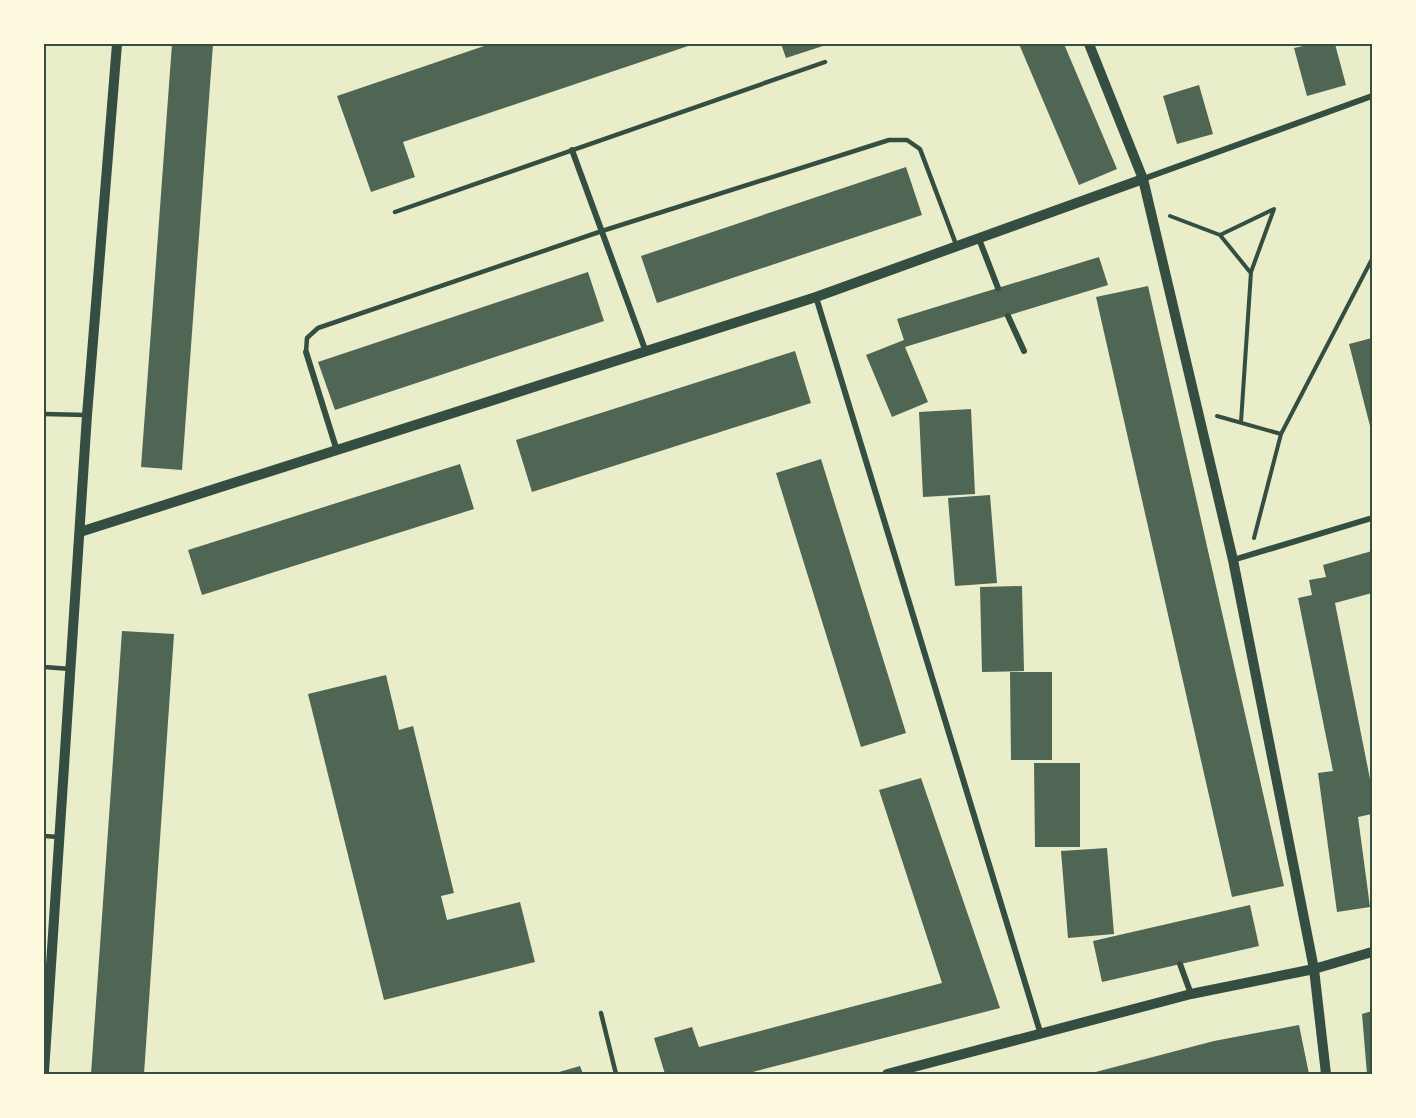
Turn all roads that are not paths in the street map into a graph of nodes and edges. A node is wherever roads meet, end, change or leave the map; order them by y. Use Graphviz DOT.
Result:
graph roads {
  1 [pos="117,44"];
  2 [pos="1089,44"];
  3 [pos="825,62"];
  4 [pos="1372,96"];
  5 [pos="572,150"];
  6 [pos="1143,179"];
  7 [pos="395,212"];
  8 [pos="602,231"];
  9 [pos="979,239"];
  10 [pos="957,247"];
  11 [pos="998,288"];
  12 [pos="816,297"];
  13 [pos="1008,316"];
  14 [pos="1024,351"];
  15 [pos="306,352"];
  16 [pos="646,352"];
  17 [pos="44,414"];
  18 [pos="87,415"];
  19 [pos="338,451"];
  20 [pos="1372,518"];
  21 [pos="80,532"];
  22 [pos="1233,560"];
  23 [pos="44,667"];
  24 [pos="71,669"];
  25 [pos="44,836"];
  26 [pos="59,837"];
  27 [pos="1372,952"];
  28 [pos="1180,964"];
  29 [pos="1314,969"];
  30 [pos="1191,994"];
  31 [pos="601,1013"];
  32 [pos="1041,1035"];
  33 [pos="44,1072"];
  34 [pos="616,1074"];
  35 [pos="887,1074"];
  36 [pos="1326,1074"];
  1 -- 18 [label="street"];
  2 -- 6 [label="street"];
  3 -- 5 [label="lane"];
  4 -- 6 [label="street"];
  5 -- 7 [label="lane"];
  5 -- 8 [label="street"];
  6 -- 9 [label="street"];
  6 -- 22 [label="street"];
  8 -- 10 [label="lane"];
  8 -- 15 [label="lane"];
  8 -- 16 [label="street"];
  9 -- 10 [label="street"];
  9 -- 11 [label="street"];
  10 -- 12 [label="street"];
  12 -- 16 [label="street"];
  12 -- 32 [label="street"];
  13 -- 14 [label="street"];
  15 -- 19 [label="street"];
  16 -- 19 [label="street"];
  17 -- 18 [label="lane"];
  18 -- 21 [label="street"];
  19 -- 21 [label="street"];
  20 -- 22 [label="street"];
  21 -- 24 [label="street"];
  22 -- 29 [label="street"];
  23 -- 24 [label="lane"];
  24 -- 26 [label="street"];
  25 -- 26 [label="lane"];
  26 -- 33 [label="street"];
  27 -- 29 [label="street"];
  28 -- 30 [label="street"];
  29 -- 30 [label="street"];
  29 -- 36 [label="street"];
  30 -- 32 [label="street"];
  31 -- 34 [label="lane"];
  32 -- 35 [label="street"];
}
